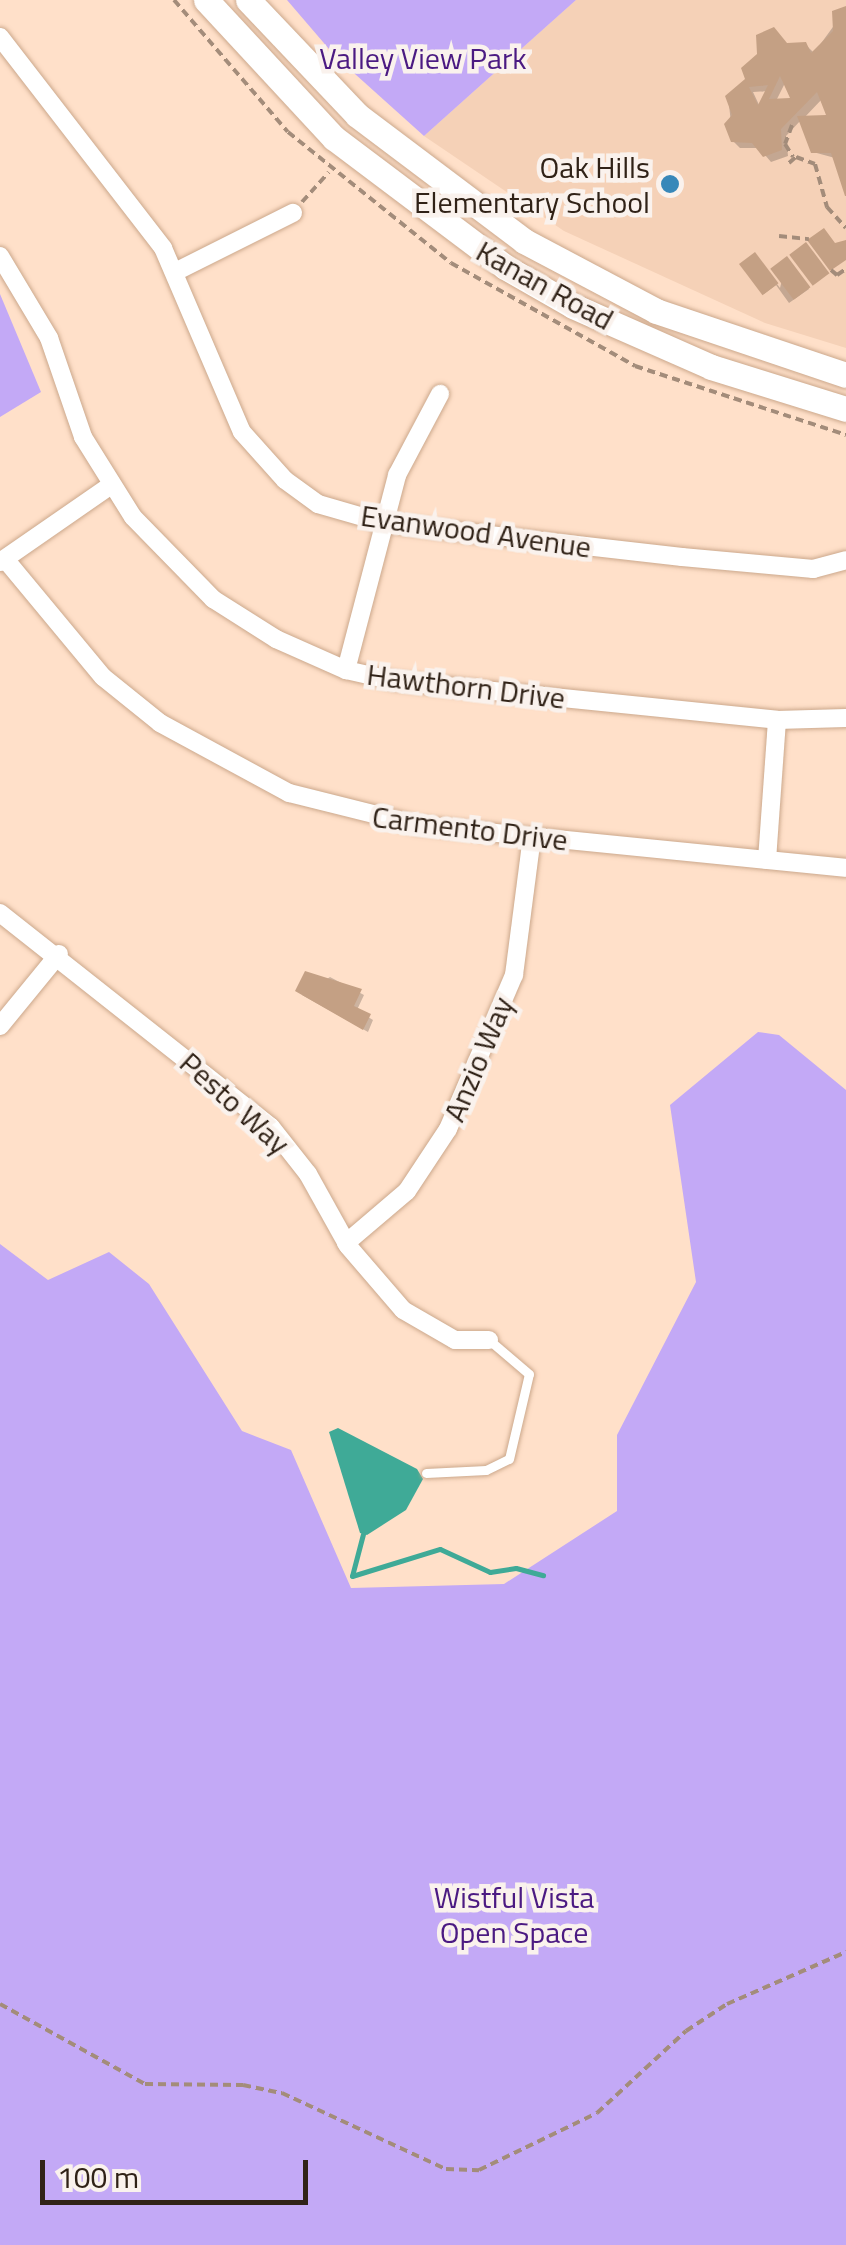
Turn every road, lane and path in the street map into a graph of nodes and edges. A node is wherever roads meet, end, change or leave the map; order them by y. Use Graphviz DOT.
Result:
graph roads {
  1 [pos="206,0"];
  2 [pos="248,0"];
  3 [pos="0,36"];
  4 [pos="792,124"];
  5 [pos="793,157"];
  6 [pos="789,163"];
  7 [pos="330,170"];
  8 [pos="293,213"];
  9 [pos="846,228"];
  10 [pos="779,236"];
  11 [pos="809,239"];
  12 [pos="0,256"];
  13 [pos="846,268"];
  14 [pos="831,270"];
  15 [pos="175,272"];
  16 [pos="846,375"];
  17 [pos="440,394"];
  18 [pos="846,409"];
  19 [pos="111,485"];
  20 [pos="384,523"];
  21 [pos="846,560"];
  22 [pos="2,561"];
  23 [pos="346,670"];
  24 [pos="846,718"];
  25 [pos="777,720"];
  26 [pos="532,836"];
  27 [pos="766,860"];
  28 [pos="846,868"];
  29 [pos="0,913"];
  30 [pos="58,954"];
  31 [pos="0,1026"];
  32 [pos="346,1243"];
  33 [pos="489,1340"];
  34 [pos="426,1472"];
  35 [pos="846,1952"];
  36 [pos="0,2004"];
  1 -- 18 [label="main road, Kanan Road"];
  2 -- 16 [label="main road, Kanan Road"];
  3 -- 15 [label="street, Evanwood Avenue"];
  4 -- 5 [label="path"];
  5 -- 6 [label="path"];
  5 -- 9 [label="path"];
  7 -- 8 [label="path"];
  8 -- 15 [label="street"];
  10 -- 11 [label="path"];
  12 -- 19 [label="street, Hawthorn Drive"];
  13 -- 14 [label="path"];
  15 -- 20 [label="street, Evanwood Avenue"];
  17 -- 20 [label="street"];
  19 -- 22 [label="street"];
  19 -- 23 [label="street, Hawthorn Drive"];
  20 -- 21 [label="street, Evanwood Avenue"];
  20 -- 23 [label="street"];
  22 -- 26 [label="street, Carmento Drive"];
  23 -- 25 [label="street, Hawthorn Drive"];
  24 -- 25 [label="street, Hawthorn Drive"];
  25 -- 27 [label="street"];
  26 -- 27 [label="street, Carmento Drive"];
  26 -- 32 [label="street, Anzio Way"];
  27 -- 28 [label="street, Carmento Drive"];
  29 -- 30 [label="street, Pesto Way"];
  30 -- 31 [label="street"];
  30 -- 32 [label="street, Pesto Way"];
  32 -- 33 [label="street, Pesto Way"];
  33 -- 34 [label="lane"];
  35 -- 36 [label="path"];
}
